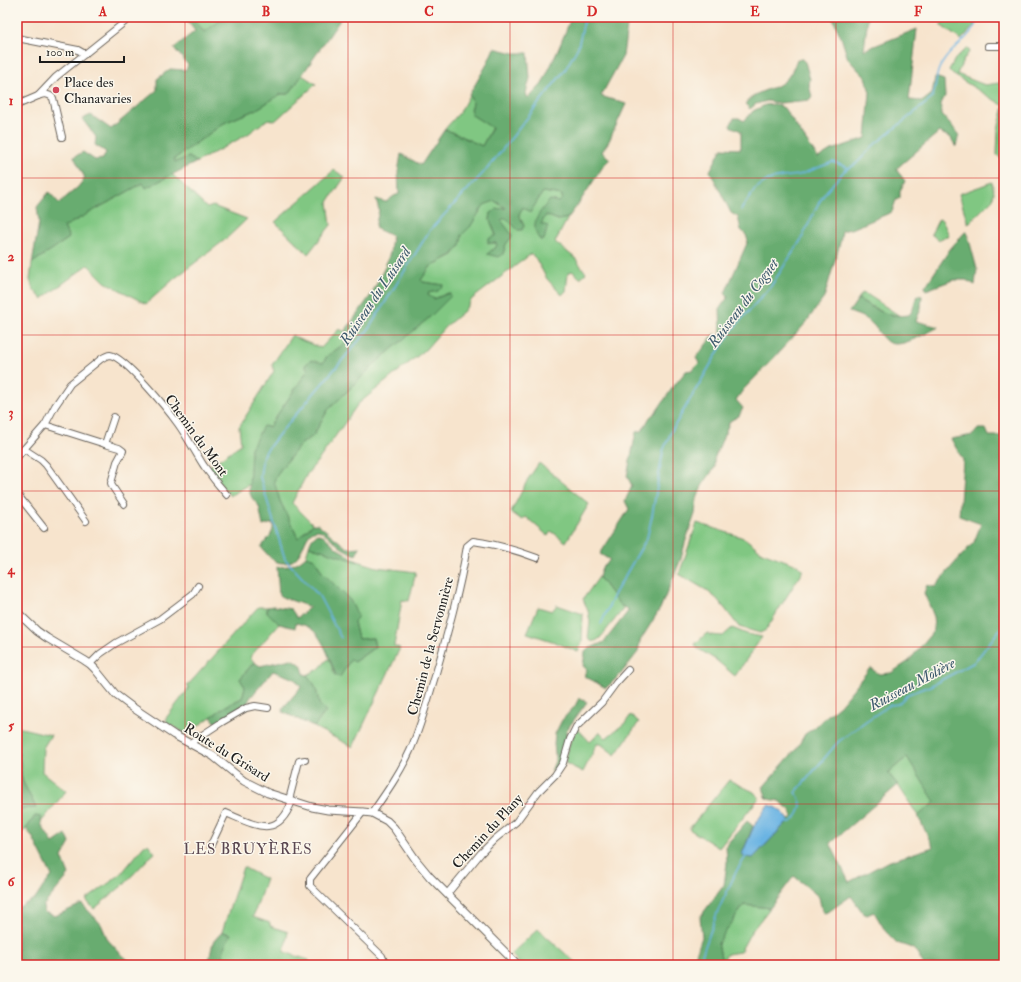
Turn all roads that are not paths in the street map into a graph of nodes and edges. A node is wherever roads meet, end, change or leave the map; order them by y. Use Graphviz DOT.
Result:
graph roads {
  1 [pos="131,17"];
  2 [pos="17,38"];
  3 [pos="988,46"];
  4 [pos="1004,46"];
  5 [pos="85,54"];
  6 [pos="38,96"];
  7 [pos="17,105"];
  8 [pos="62,137"];
  9 [pos="114,417"];
  10 [pos="45,425"];
  11 [pos="105,444"];
  12 [pos="24,449"];
  13 [pos="18,456"];
  14 [pos="17,494"];
  15 [pos="227,495"];
  16 [pos="124,504"];
  17 [pos="86,521"];
  18 [pos="44,528"];
  19 [pos="537,558"];
  20 [pos="198,586"];
  21 [pos="17,612"];
  22 [pos="90,664"];
  23 [pos="628,670"];
  24 [pos="268,708"];
  25 [pos="190,744"];
  26 [pos="305,760"];
  27 [pos="291,801"];
  28 [pos="363,812"];
  29 [pos="372,813"];
  30 [pos="210,847"];
  31 [pos="447,894"];
  32 [pos="384,965"];
  33 [pos="518,965"];
  1 -- 5 [label="street"];
  2 -- 5 [label="street"];
  3 -- 4 [label="street"];
  5 -- 6 [label="street"];
  6 -- 7 [label="street"];
  6 -- 8 [label="street"];
  9 -- 11 [label="street"];
  10 -- 11 [label="street"];
  10 -- 12 [label="street, Chemin du Mont"];
  10 -- 15 [label="street, Chemin du Mont"];
  11 -- 16 [label="street"];
  12 -- 13 [label="street, Chemin du Mont"];
  12 -- 17 [label="street"];
  14 -- 18 [label="street"];
  19 -- 29 [label="street, Chemin de la Servonnière"];
  20 -- 22 [label="street"];
  21 -- 22 [label="street, Route du Grisard"];
  22 -- 25 [label="street, Route du Grisard"];
  23 -- 31 [label="street, Chemin du Plany"];
  24 -- 25 [label="street"];
  25 -- 27 [label="street, Route du Grisard"];
  26 -- 27 [label="street"];
  27 -- 28 [label="street, Route du Grisard"];
  27 -- 30 [label="street"];
  28 -- 29 [label="street, Route du Grisard"];
  28 -- 32 [label="street"];
  29 -- 31 [label="street, Route du Grisard"];
  31 -- 33 [label="street, Route du Grisard"];
}
